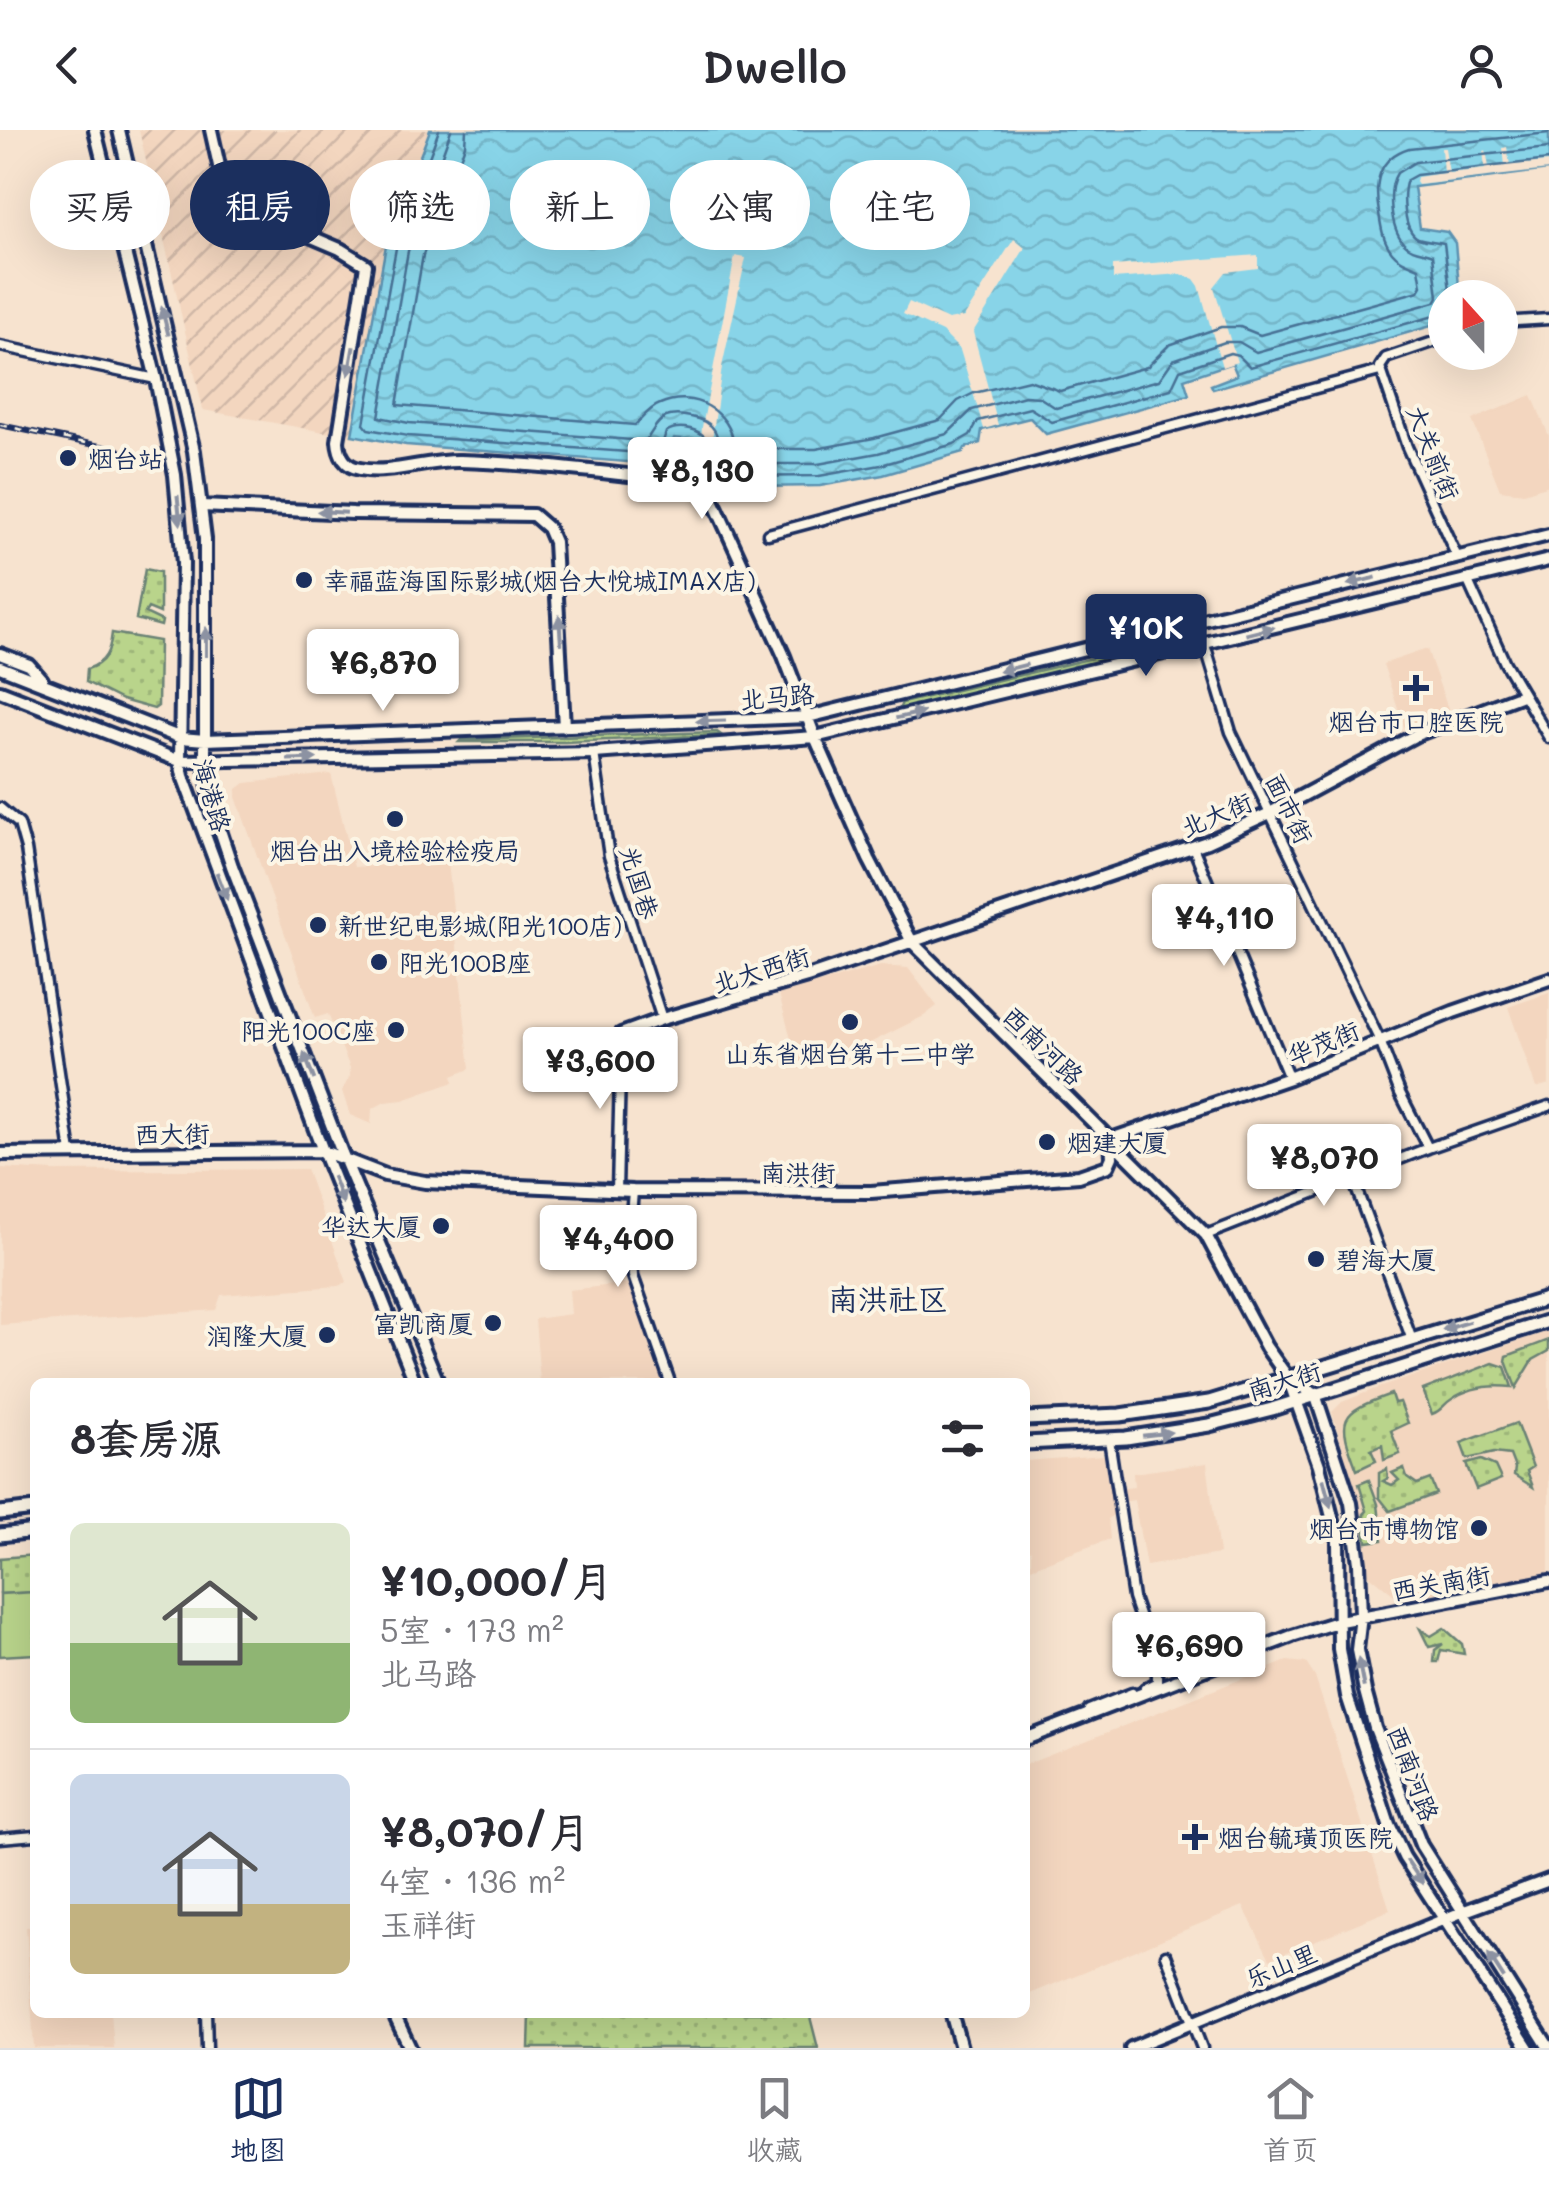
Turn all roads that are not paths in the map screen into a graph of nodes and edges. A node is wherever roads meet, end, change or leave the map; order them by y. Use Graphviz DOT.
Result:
graph roads {
  1 [pos="95,130"];
  2 [pos="119,130"];
  3 [pos="211,130"];
  4 [pos="1549,318"];
  5 [pos="1518,321"];
  6 [pos="1428,345"];
  7 [pos="0,346"];
  8 [pos="1381,366"];
  9 [pos="156,380"];
  10 [pos="202,506"];
  11 [pos="768,534"];
  12 [pos="1549,535"];
  13 [pos="1457,557"];
  14 [pos="1549,560"];
  15 [pos="1468,581"];
  16 [pos="1205,645"];
  17 [pos="0,654"];
  18 [pos="0,667"];
  19 [pos="46,684"];
  20 [pos="0,691"];
  21 [pos="1522,695"];
  22 [pos="808,717"];
  23 [pos="564,728"];
  24 [pos="181,738"];
  25 [pos="815,738"];
  26 [pos="1549,738"];
  27 [pos="205,740"];
  28 [pos="594,753"];
  29 [pos="180,761"];
  30 [pos="205,762"];
  31 [pos="0,808"];
  32 [pos="1270,813"];
  33 [pos="1193,846"];
  34 [pos="912,942"];
  35 [pos="1549,979"];
  36 [pos="662,1019"];
  37 [pos="621,1034"];
  38 [pos="1380,1041"];
  39 [pos="1289,1078"];
  40 [pos="1549,1106"];
  41 [pos="1111,1139"];
  42 [pos="1428,1148"];
  43 [pos="323,1151"];
  44 [pos="0,1154"];
  45 [pos="70,1154"];
  46 [pos="344,1157"];
  47 [pos="1352,1177"];
  48 [pos="617,1190"];
  49 [pos="633,1191"];
  50 [pos="1206,1235"];
  51 [pos="1549,1298"];
  52 [pos="1549,1321"];
  53 [pos="1412,1340"];
  54 [pos="414,1378"];
  55 [pos="436,1378"];
  56 [pos="669,1378"];
  57 [pos="1288,1378"];
  58 [pos="1315,1394"];
  59 [pos="1298,1400"];
  60 [pos="1030,1420"];
  61 [pos="1110,1439"];
  62 [pos="1030,1444"];
  63 [pos="30,1510"];
  64 [pos="0,1513"];
  65 [pos="30,1532"];
  66 [pos="0,1535"];
  67 [pos="1549,1581"];
  68 [pos="1361,1616"];
  69 [pos="1340,1621"];
  70 [pos="1082,1717"];
  71 [pos="1030,1737"];
  72 [pos="30,1835"];
  73 [pos="0,1838"];
  74 [pos="1549,1880"];
  75 [pos="1462,1912"];
  76 [pos="1446,1919"];
  77 [pos="1166,1955"];
  78 [pos="206,2018"];
  79 [pos="396,2018"];
  80 [pos="953,2018"];
  81 [pos="1191,2023"];
  82 [pos="207,2048"];
  83 [pos="410,2048"];
  84 [pos="961,2048"];
  85 [pos="1130,2048"];
  86 [pos="1202,2048"];
  87 [pos="1528,2048"];
  88 [pos="1549,2048"];
  1 -- 9 [label="main road, 海港路"];
  10 -- 2 [label="main road, 海港路, one-way"];
  3 -- 22 [label="main road, 西南河路, one-way"];
  4 -- 5 [label="street"];
  6 -- 8 [label="street"];
  7 -- 9 [label="street"];
  8 -- 11 [label="street"];
  8 -- 13 [label="street, 大关前街"];
  9 -- 24 [label="main road, 海港路, one-way"];
  23 -- 10 [label="main road, one-way"];
  27 -- 10 [label="main road, 海港路, one-way"];
  12 -- 13 [label="main road, 北马路"];
  13 -- 22 [label="main road, 北马路, one-way"];
  14 -- 15 [label="main road, 北马路"];
  16 -- 15 [label="main road, 北马路, one-way"];
  15 -- 21 [label="street"];
  25 -- 16 [label="main road, 北马路, one-way"];
  16 -- 32 [label="street, 面市街"];
  17 -- 19 [label="main road"];
  18 -- 19 [label="main road, 北马路"];
  19 -- 24 [label="main road, 北马路"];
  20 -- 29 [label="main road, 北马路"];
  21 -- 26 [label="street"];
  21 -- 32 [label="main road, 北大街"];
  22 -- 23 [label="main road, 北马路, one-way"];
  22 -- 25 [label="main road, 西南河路"];
  23 -- 27 [label="main road, 北马路"];
  24 -- 27 [label="main road, 北马路"];
  24 -- 29 [label="main road, 海港路"];
  25 -- 28 [label="main road, 北马路"];
  25 -- 34 [label="main road, 西南河路"];
  27 -- 30 [label="main road, 海港路"];
  30 -- 28 [label="main road, 北马路, one-way"];
  28 -- 36 [label="street, 光国巷"];
  29 -- 30 [label="main road, 北马路"];
  29 -- 43 [label="main road, 海港路, one-way"];
  46 -- 30 [label="main road, 海港路, one-way"];
  31 -- 45 [label="street"];
  32 -- 33 [label="main road, 北大街"];
  32 -- 38 [label="street, 面市街"];
  33 -- 34 [label="main road, 北大街"];
  33 -- 39 [label="street"];
  34 -- 36 [label="main road, 北大西街"];
  34 -- 41 [label="main road, 西南河路"];
  35 -- 38 [label="main road, 华茂街"];
  36 -- 37 [label="main road, 北大西街"];
  37 -- 48 [label="street"];
  38 -- 39 [label="main road, 华茂街"];
  38 -- 42 [label="street, 面市街"];
  39 -- 41 [label="main road, 华茂街"];
  40 -- 42 [label="street"];
  41 -- 49 [label="main road, 南洪街"];
  41 -- 50 [label="main road, 西南河路"];
  42 -- 47 [label="street"];
  43 -- 45 [label="main road, 西大街"];
  43 -- 46 [label="main road, 西大街"];
  43 -- 54 [label="main road, 海港路, one-way"];
  44 -- 45 [label="main road, 西大街"];
  46 -- 48 [label="main road, 南洪街"];
  46 -- 55 [label="main road, 海港路"];
  47 -- 50 [label="street"];
  47 -- 53 [label="street"];
  48 -- 49 [label="main road, 南洪街"];
  49 -- 56 [label="street"];
  50 -- 57 [label="main road, 西南河路"];
  51 -- 53 [label="main road, 南大街, one-way"];
  52 -- 58 [label="main road, 南大街"];
  53 -- 57 [label="main road, 南大街"];
  57 -- 58 [label="main road, 西南河路"];
  57 -- 59 [label="main road, 西南河路"];
  57 -- 60 [label="main road, 南大街"];
  58 -- 59 [label="main road, 南大街"];
  58 -- 68 [label="main road, 西南河路"];
  61 -- 59 [label="main road, 南大街, one-way"];
  59 -- 69 [label="main road, 西南河路, one-way"];
  61 -- 62 [label="main road, 南大街"];
  61 -- 70 [label="street"];
  63 -- 64 [label="main road"];
  65 -- 66 [label="main road"];
  67 -- 68 [label="main road, 西关南街"];
  68 -- 69 [label="main road, 西关南街"];
  75 -- 68 [label="main road, 西南河路, one-way"];
  69 -- 70 [label="main road, 西关南街"];
  69 -- 76 [label="main road, 西南河路, one-way"];
  70 -- 71 [label="main road, 西关南街"];
  72 -- 73 [label="street"];
  74 -- 75 [label="main road, 乐山里"];
  75 -- 76 [label="main road, 乐山里"];
  88 -- 75 [label="main road, 西南河路, one-way"];
  76 -- 81 [label="main road, 乐山里"];
  76 -- 87 [label="main road, 西南河路"];
  77 -- 81 [label="street"];
  78 -- 82 [label="street"];
  79 -- 83 [label="main road"];
  80 -- 84 [label="main road"];
  81 -- 85 [label="main road, 乐山里"];
  81 -- 86 [label="street"];
}
